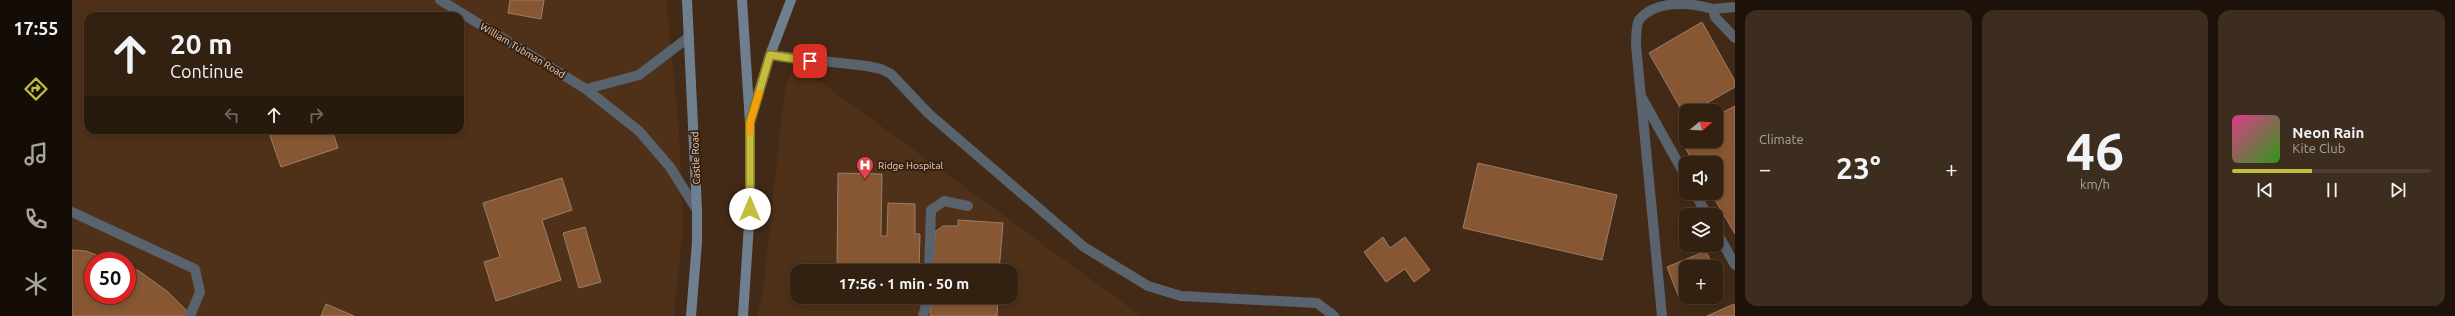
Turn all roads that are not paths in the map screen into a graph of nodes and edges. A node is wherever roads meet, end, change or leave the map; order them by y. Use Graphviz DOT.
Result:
graph roads {
  1 [pos="440,0"];
  2 [pos="686,0"];
  3 [pos="742,0"];
  4 [pos="791,0"];
  5 [pos="1735,7"];
  6 [pos="1713,9"];
  7 [pos="460,12"];
  8 [pos="464,14"];
  9 [pos="689,37"];
  10 [pos="1735,38"];
  11 [pos="770,55"];
  12 [pos="586,88"];
  13 [pos="1640,95"];
  14 [pos="750,123"];
  15 [pos="1679,165"];
  16 [pos="968,206"];
  17 [pos="697,210"];
  18 [pos="72,212"];
  19 [pos="1723,244"];
  20 [pos="929,264"];
  21 [pos="1735,265"];
  22 [pos="926,304"];
  23 [pos="190,316"];
  24 [pos="691,316"];
  25 [pos="742,316"];
  26 [pos="923,316"];
  27 [pos="1334,316"];
  28 [pos="1662,316"];
  1 -- 7 [label="street, William Tubman Road"];
  2 -- 9 [label="main road, Castle Road"];
  3 -- 14 [label="main road"];
  4 -- 11 [label="main road"];
  5 -- 6 [label="street"];
  6 -- 10 [label="street"];
  6 -- 13 [label="street"];
  8 -- 12 [label="street, William Tubman Road"];
  9 -- 12 [label="street"];
  9 -- 17 [label="main road, Castle Road"];
  11 -- 14 [label="main road"];
  11 -- 27 [label="street"];
  12 -- 17 [label="street, William Tubman Road"];
  13 -- 15 [label="street"];
  13 -- 28 [label="street"];
  14 -- 25 [label="main road"];
  16 -- 20 [label="street"];
  17 -- 24 [label="main road, Castle Road"];
  18 -- 23 [label="street"];
  19 -- 21 [label="street"];
  22 -- 26 [label="street"];
}
